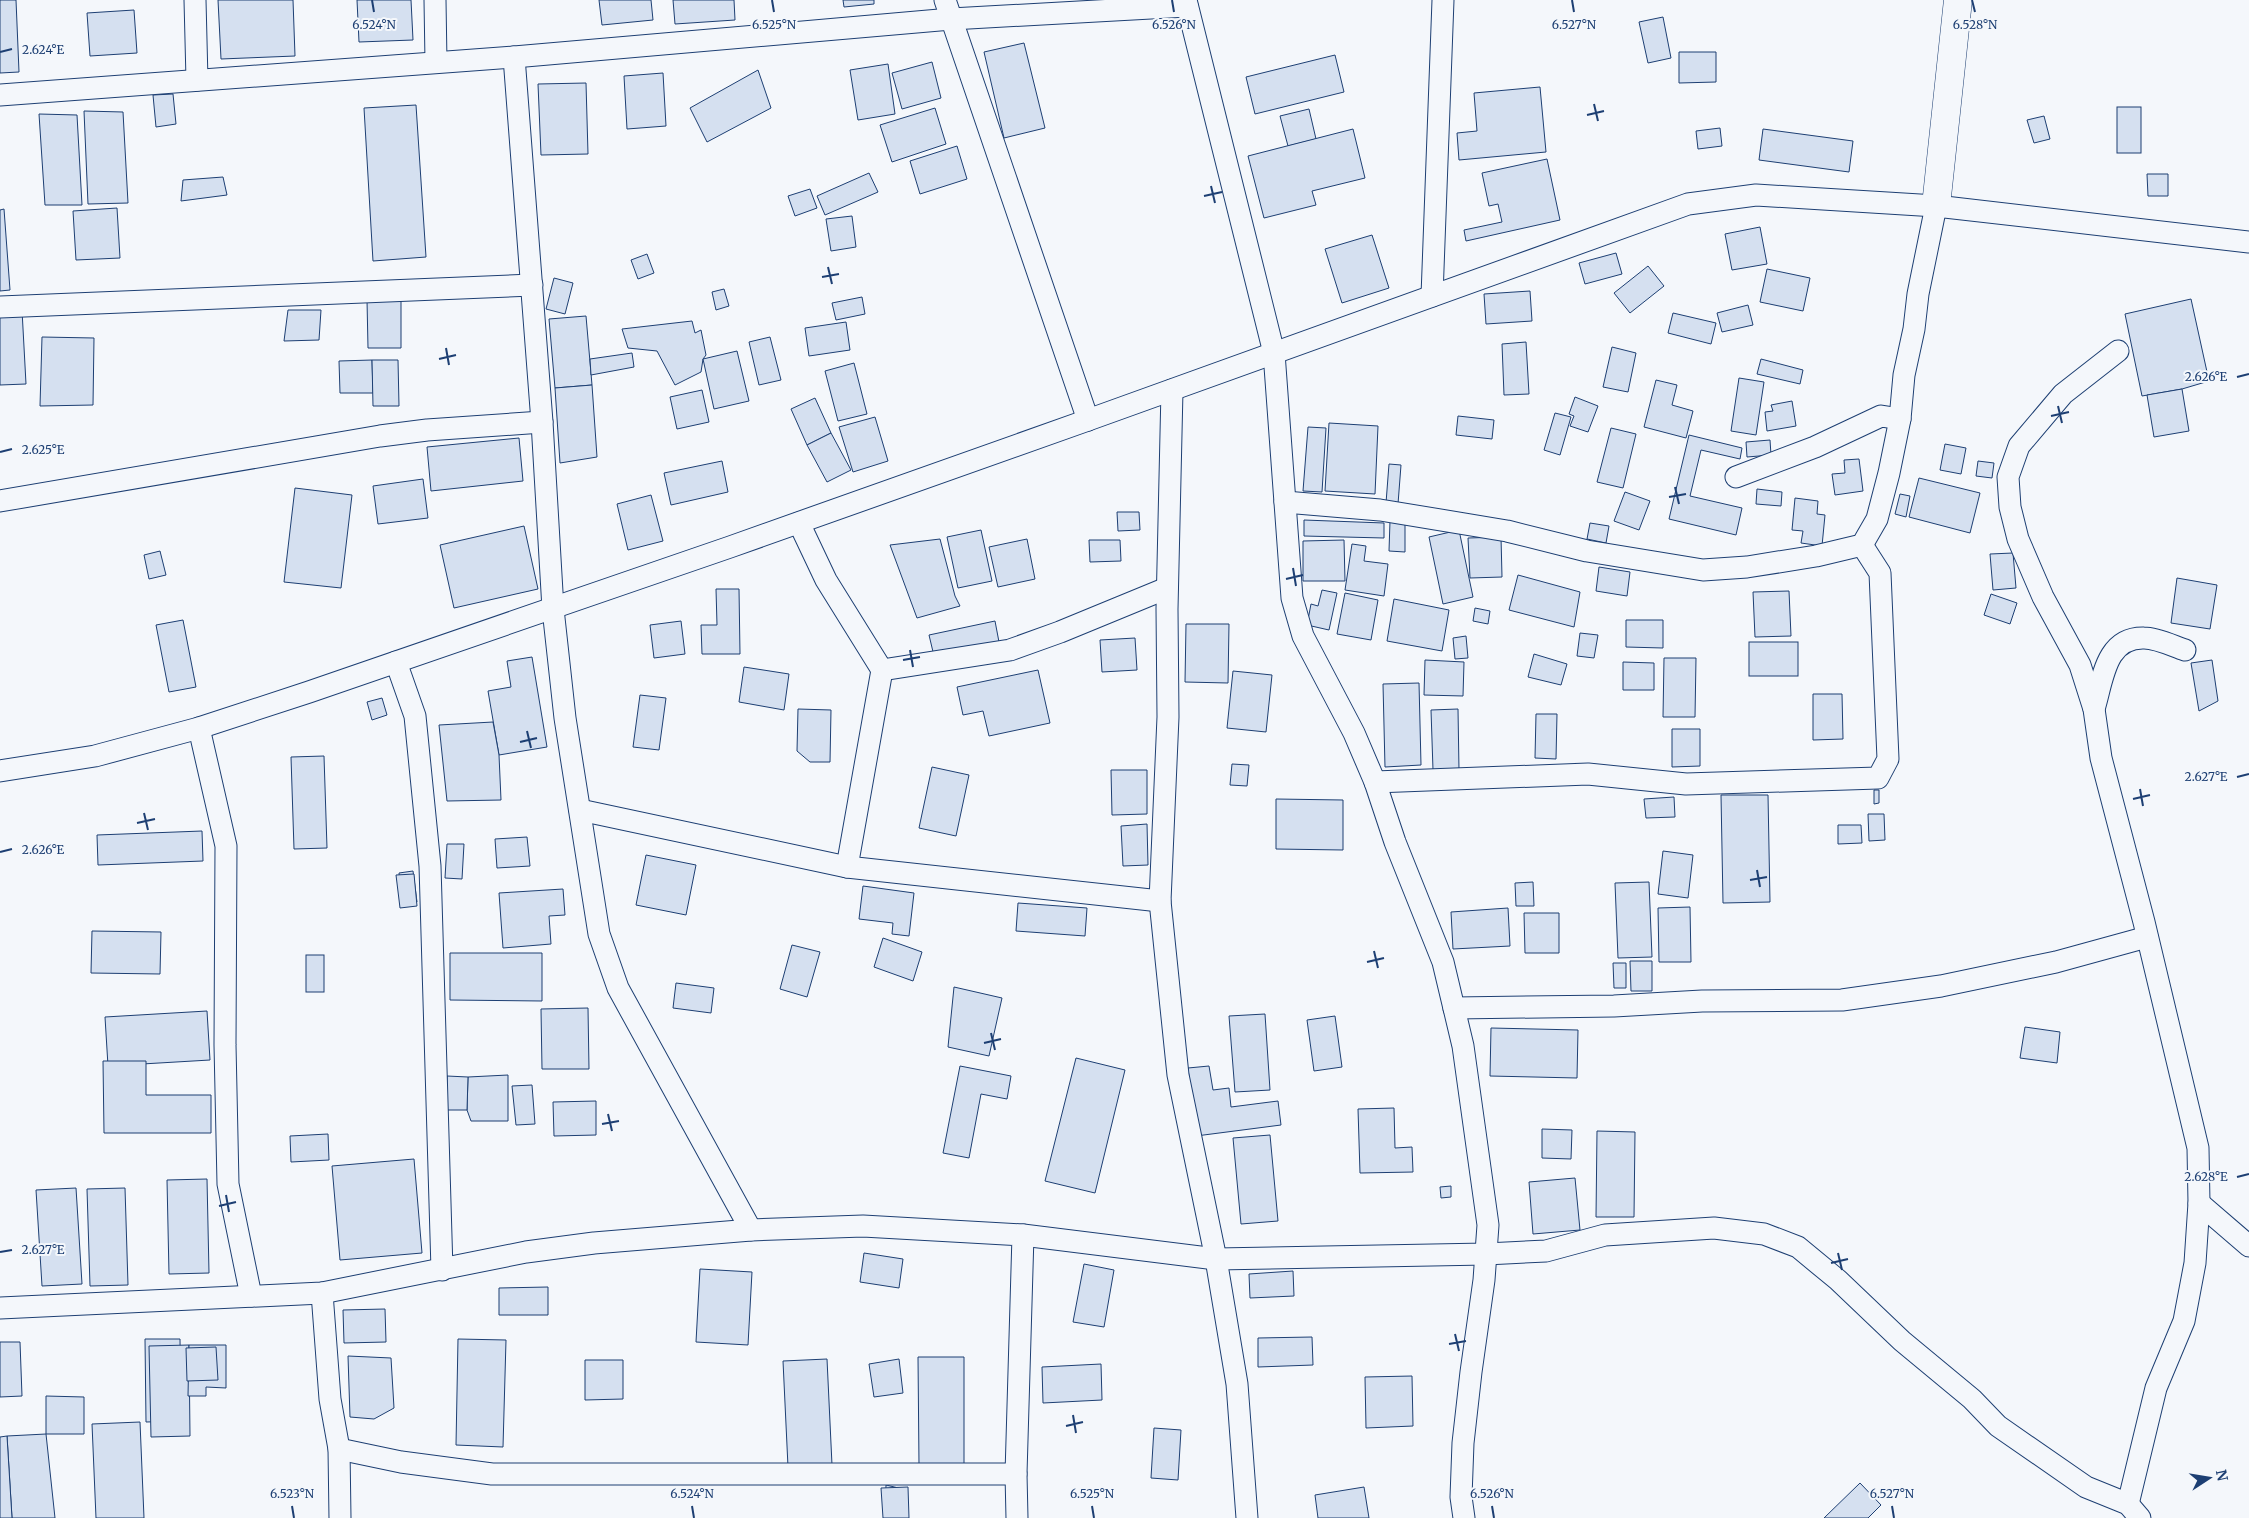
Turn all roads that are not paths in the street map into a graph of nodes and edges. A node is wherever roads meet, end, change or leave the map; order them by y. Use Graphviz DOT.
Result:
graph roads {
  1 [pos="195,0"];
  2 [pos="435,0"];
  3 [pos="1443,0"];
  4 [pos="1958,0"];
  5 [pos="1187,3"];
  6 [pos="948,9"];
  7 [pos="514,56"];
  8 [pos="436,62"];
  9 [pos="197,80"];
  10 [pos="0,95"];
  11 [pos="1936,206"];
  12 [pos="2249,242"];
  13 [pos="532,285"];
  14 [pos="1432,296"];
  15 [pos="0,307"];
  16 [pos="2118,351"];
  17 [pos="1274,353"];
  18 [pos="1172,390"];
  19 [pos="1900,419"];
  20 [pos="1088,420"];
  21 [pos="542,422"];
  22 [pos="1736,477"];
  23 [pos="0,501"];
  24 [pos="1285,502"];
  25 [pos="799,523"];
  26 [pos="1862,546"];
  27 [pos="1168,588"];
  28 [pos="552,609"];
  29 [pos="2185,650"];
  30 [pos="396,662"];
  31 [pos="882,670"];
  32 [pos="2094,709"];
  33 [pos="199,728"];
  34 [pos="0,771"];
  35 [pos="1375,782"];
  36 [pos="580,810"];
  37 [pos="847,867"];
  38 [pos="1160,901"];
  39 [pos="2147,937"];
  40 [pos="1454,1008"];
  41 [pos="2199,1202"];
  42 [pos="750,1230"];
  43 [pos="1023,1235"];
  44 [pos="2249,1246"];
  45 [pos="1486,1254"];
  46 [pos="1216,1259"];
  47 [pos="442,1270"];
  48 [pos="322,1293"];
  49 [pos="251,1296"];
  50 [pos="0,1308"];
  51 [pos="339,1449"];
  52 [pos="1016,1474"];
  53 [pos="2134,1511"];
  54 [pos="340,1518"];
  55 [pos="1017,1518"];
  56 [pos="1247,1518"];
  57 [pos="1464,1518"];
  1 -- 9 [label="street"];
  2 -- 8 [label="street"];
  3 -- 14 [label="street"];
  4 -- 11 [label="street"];
  5 -- 6 [label="street"];
  5 -- 17 [label="street"];
  6 -- 7 [label="street"];
  6 -- 20 [label="street"];
  7 -- 8 [label="street"];
  7 -- 13 [label="street"];
  8 -- 9 [label="street"];
  9 -- 10 [label="street"];
  11 -- 12 [label="street"];
  11 -- 14 [label="street"];
  11 -- 19 [label="street"];
  13 -- 15 [label="street"];
  13 -- 21 [label="street"];
  14 -- 17 [label="street"];
  16 -- 32 [label="street"];
  17 -- 18 [label="street"];
  17 -- 24 [label="street"];
  18 -- 20 [label="street"];
  18 -- 27 [label="street"];
  19 -- 22 [label="street"];
  19 -- 26 [label="street"];
  20 -- 25 [label="street"];
  21 -- 23 [label="street"];
  21 -- 28 [label="street"];
  24 -- 26 [label="street"];
  24 -- 35 [label="street"];
  25 -- 28 [label="street"];
  25 -- 31 [label="street"];
  26 -- 35 [label="street"];
  27 -- 31 [label="street"];
  27 -- 38 [label="street"];
  28 -- 30 [label="street"];
  28 -- 36 [label="street"];
  29 -- 32 [label="street"];
  30 -- 33 [label="street"];
  30 -- 47 [label="street"];
  31 -- 37 [label="street"];
  32 -- 39 [label="street"];
  33 -- 34 [label="street"];
  33 -- 49 [label="street"];
  35 -- 40 [label="street"];
  36 -- 37 [label="street"];
  36 -- 42 [label="street"];
  37 -- 38 [label="street"];
  38 -- 46 [label="street"];
  39 -- 40 [label="street"];
  39 -- 41 [label="street"];
  40 -- 45 [label="street"];
  41 -- 44 [label="street"];
  41 -- 53 [label="street"];
  42 -- 43 [label="street"];
  42 -- 47 [label="street"];
  43 -- 46 [label="street"];
  43 -- 52 [label="street"];
  45 -- 46 [label="street"];
  45 -- 53 [label="street"];
  45 -- 57 [label="street"];
  46 -- 56 [label="street"];
  47 -- 48 [label="street"];
  48 -- 49 [label="street"];
  48 -- 51 [label="street"];
  49 -- 50 [label="street"];
  51 -- 52 [label="street"];
  51 -- 54 [label="street"];
  52 -- 55 [label="street"];
}
